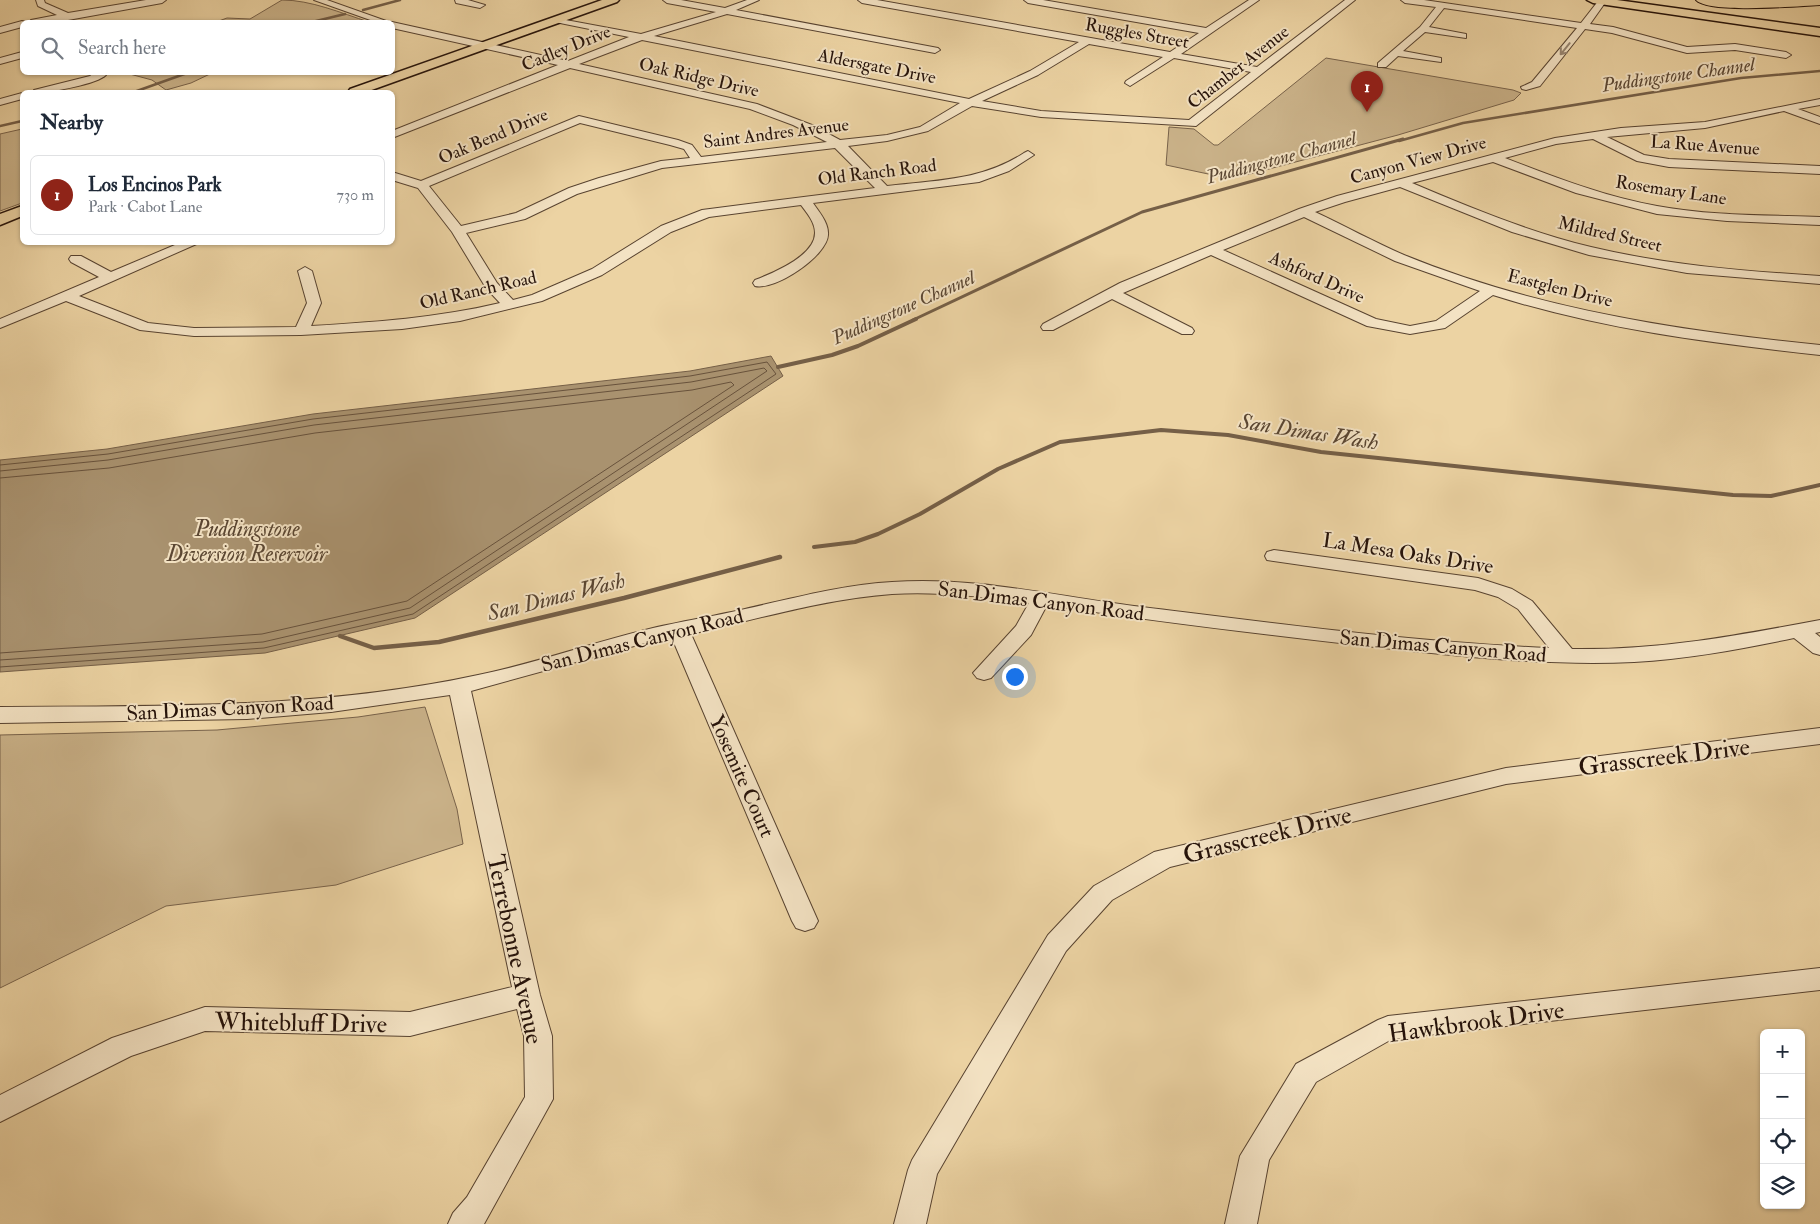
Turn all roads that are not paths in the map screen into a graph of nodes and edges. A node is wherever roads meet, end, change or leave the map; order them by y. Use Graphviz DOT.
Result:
graph roads {
  1 [pos="40,0"];
  2 [pos="162,0"];
  3 [pos="318,0"];
  4 [pos="461,0"];
  5 [pos="613,0"];
  6 [pos="667,0"];
  7 [pos="755,0"];
  8 [pos="862,0"];
  9 [pos="1028,0"];
  10 [pos="1255,0"];
  11 [pos="1351,0"];
  12 [pos="1405,0"];
  13 [pos="1702,0"];
  14 [pos="1731,0"];
  15 [pos="1789,0"];
  16 [pos="1818,1"];
  17 [pos="480,5"];
  18 [pos="1442,5"];
  19 [pos="1605,6"];
  20 [pos="728,11"];
  21 [pos="68,17"];
  22 [pos="48,20"];
  23 [pos="378,20"];
  24 [pos="558,20"];
  25 [pos="395,26"];
  26 [pos="1583,26"];
  27 [pos="19,27"];
  28 [pos="1423,29"];
  29 [pos="0,30"];
  30 [pos="1205,32"];
  31 [pos="1820,32"];
  32 [pos="1590,34"];
  33 [pos="641,36"];
  34 [pos="1463,36"];
  35 [pos="1087,41"];
  36 [pos="482,47"];
  37 [pos="935,50"];
  38 [pos="1395,54"];
  39 [pos="1172,55"];
  40 [pos="1786,55"];
  41 [pos="20,56"];
  42 [pos="1437,60"];
  43 [pos="0,61"];
  44 [pos="570,65"];
  45 [pos="1382,65"];
  46 [pos="1548,68"];
  47 [pos="1259,70"];
  48 [pos="101,75"];
  49 [pos="1130,84"];
  50 [pos="1526,87"];
  51 [pos="46,90"];
  52 [pos="361,90"];
  53 [pos="20,97"];
  54 [pos="0,102"];
  55 [pos="970,102"];
  56 [pos="1820,102"];
  57 [pos="1784,108"];
  58 [pos="1820,121"];
  59 [pos="1192,124"];
  60 [pos="395,134"];
  61 [pos="1592,134"];
  62 [pos="837,144"];
  63 [pos="1028,155"];
  64 [pos="1494,158"];
  65 [pos="698,160"];
  66 [pos="1820,170"];
  67 [pos="395,177"];
  68 [pos="1401,183"];
  69 [pos="422,185"];
  70 [pos="884,190"];
  71 [pos="804,200"];
  72 [pos="1304,212"];
  73 [pos="20,213"];
  74 [pos="0,220"];
  75 [pos="1820,221"];
  76 [pos="458,231"];
  77 [pos="187,245"];
  78 [pos="1211,250"];
  79 [pos="76,259"];
  80 [pos="305,271"];
  81 [pos="109,277"];
  82 [pos="1820,280"];
  83 [pos="760,283"];
  84 [pos="1491,290"];
  85 [pos="1112,293"];
  86 [pos="66,296"];
  87 [pos="510,305"];
  88 [pos="0,324"];
  89 [pos="1048,327"];
  90 [pos="301,331"];
  91 [pos="1188,331"];
  92 [pos="1820,350"];
  93 [pos="1274,556"];
  94 [pos="1041,599"];
  95 [pos="1820,626"];
  96 [pos="678,630"];
  97 [pos="1798,630"];
  98 [pos="1820,648"];
  99 [pos="1567,656"];
  100 [pos="984,673"];
  101 [pos="459,686"];
  102 [pos="0,715"];
  103 [pos="1820,736"];
  104 [pos="805,921"];
  105 [pos="1820,979"];
  106 [pos="527,995"];
  107 [pos="0,1109"];
  108 [pos="464,1224"];
  109 [pos="910,1224"];
  110 [pos="1242,1224"];
  1 -- 21 [label="street"];
  2 -- 21 [label="street"];
  3 -- 23 [label="street"];
  4 -- 17 [label="street"];
  5 -- 24 [label="main road"];
  6 -- 20 [label="street"];
  7 -- 20 [label="street, Cadley Drive"];
  8 -- 35 [label="street, Ruggles Street"];
  9 -- 30 [label="street"];
  10 -- 30 [label="street"];
  11 -- 47 [label="street, Chamber Avenue"];
  12 -- 18 [label="street"];
  13 -- 16 [label="highway"];
  14 -- 15 [label="highway"];
  18 -- 26 [label="street"];
  18 -- 28 [label="street"];
  19 -- 26 [label="street"];
  19 -- 31 [label="main road"];
  19 -- 32 [label="street"];
  20 -- 33 [label="street, Cadley Drive"];
  20 -- 37 [label="street"];
  21 -- 22 [label="street"];
  24 -- 33 [label="street, Aldersgate Drive"];
  24 -- 36 [label="main road"];
  25 -- 36 [label="street, Oak Ridge Drive"];
  26 -- 32 [label="street"];
  26 -- 46 [label="street, one-way"];
  27 -- 29 [label="street"];
  28 -- 34 [label="street"];
  28 -- 38 [label="street"];
  30 -- 39 [label="street"];
  32 -- 40 [label="street"];
  32 -- 46 [label="street"];
  33 -- 44 [label="street, Cadley Drive"];
  33 -- 55 [label="street, Aldersgate Drive"];
  35 -- 39 [label="street, Ruggles Street"];
  35 -- 55 [label="street, Saint Andres Avenue"];
  36 -- 44 [label="street, Oak Ridge Drive"];
  36 -- 52 [label="main road"];
  38 -- 42 [label="street"];
  38 -- 45 [label="street"];
  39 -- 47 [label="street, Ruggles Street"];
  39 -- 49 [label="street"];
  41 -- 43 [label="street"];
  44 -- 60 [label="street, Cadley Drive"];
  44 -- 62 [label="street, Oak Ridge Drive"];
  46 -- 50 [label="street"];
  47 -- 59 [label="street, Chamber Avenue"];
  48 -- 51 [label="street"];
  53 -- 54 [label="street"];
  55 -- 59 [label="street, Aldersgate Drive"];
  55 -- 62 [label="street, Saint Andres Avenue"];
  56 -- 57 [label="street, Canyon View Drive"];
  57 -- 58 [label="street"];
  57 -- 61 [label="street, Canyon View Drive"];
  61 -- 64 [label="street, Canyon View Drive"];
  61 -- 66 [label="street, La Rue Avenue"];
  62 -- 65 [label="street, Saint Andres Avenue"];
  62 -- 70 [label="street, Oak Ridge Drive"];
  63 -- 70 [label="street, Old Ranch Road"];
  64 -- 68 [label="street, Canyon View Drive"];
  64 -- 75 [label="street, Rosemary Lane"];
  65 -- 69 [label="street, Oak Bend Drive"];
  65 -- 76 [label="street, Saint Andres Avenue"];
  67 -- 69 [label="street"];
  68 -- 72 [label="street, Canyon View Drive"];
  68 -- 82 [label="street, Mildred Street"];
  69 -- 76 [label="street"];
  70 -- 71 [label="street, Old Ranch Road"];
  71 -- 83 [label="street"];
  71 -- 87 [label="street, Old Ranch Road"];
  72 -- 78 [label="street, Canyon View Drive"];
  72 -- 84 [label="street, Eastglen Drive"];
  73 -- 74 [label="main road"];
  76 -- 87 [label="street"];
  77 -- 81 [label="street"];
  78 -- 84 [label="street, Ashford Drive"];
  78 -- 85 [label="street, Canyon View Drive"];
  79 -- 81 [label="street"];
  80 -- 90 [label="street"];
  81 -- 86 [label="street"];
  84 -- 92 [label="street, Eastglen Drive"];
  85 -- 89 [label="street, Canyon View Drive"];
  85 -- 91 [label="street"];
  86 -- 88 [label="street"];
  86 -- 90 [label="street, Old Ranch Road"];
  87 -- 90 [label="street, Old Ranch Road"];
  93 -- 99 [label="street, La Mesa Oaks Drive"];
  94 -- 96 [label="street, San Dimas Canyon Road"];
  94 -- 99 [label="street, San Dimas Canyon Road"];
  94 -- 100 [label="street"];
  95 -- 97 [label="street, San Dimas Canyon Road"];
  96 -- 101 [label="street, San Dimas Canyon Road"];
  96 -- 104 [label="street, Yosemite Court"];
  97 -- 98 [label="street"];
  97 -- 99 [label="street, San Dimas Canyon Road"];
  101 -- 102 [label="street, San Dimas Canyon Road"];
  101 -- 106 [label="street, Terrebonne Avenue"];
  103 -- 109 [label="street, Grasscreek Drive"];
  105 -- 110 [label="street, Hawkbrook Drive"];
  106 -- 107 [label="street, Whitebluff Drive"];
  106 -- 108 [label="street, Terrebonne Avenue"];
}
